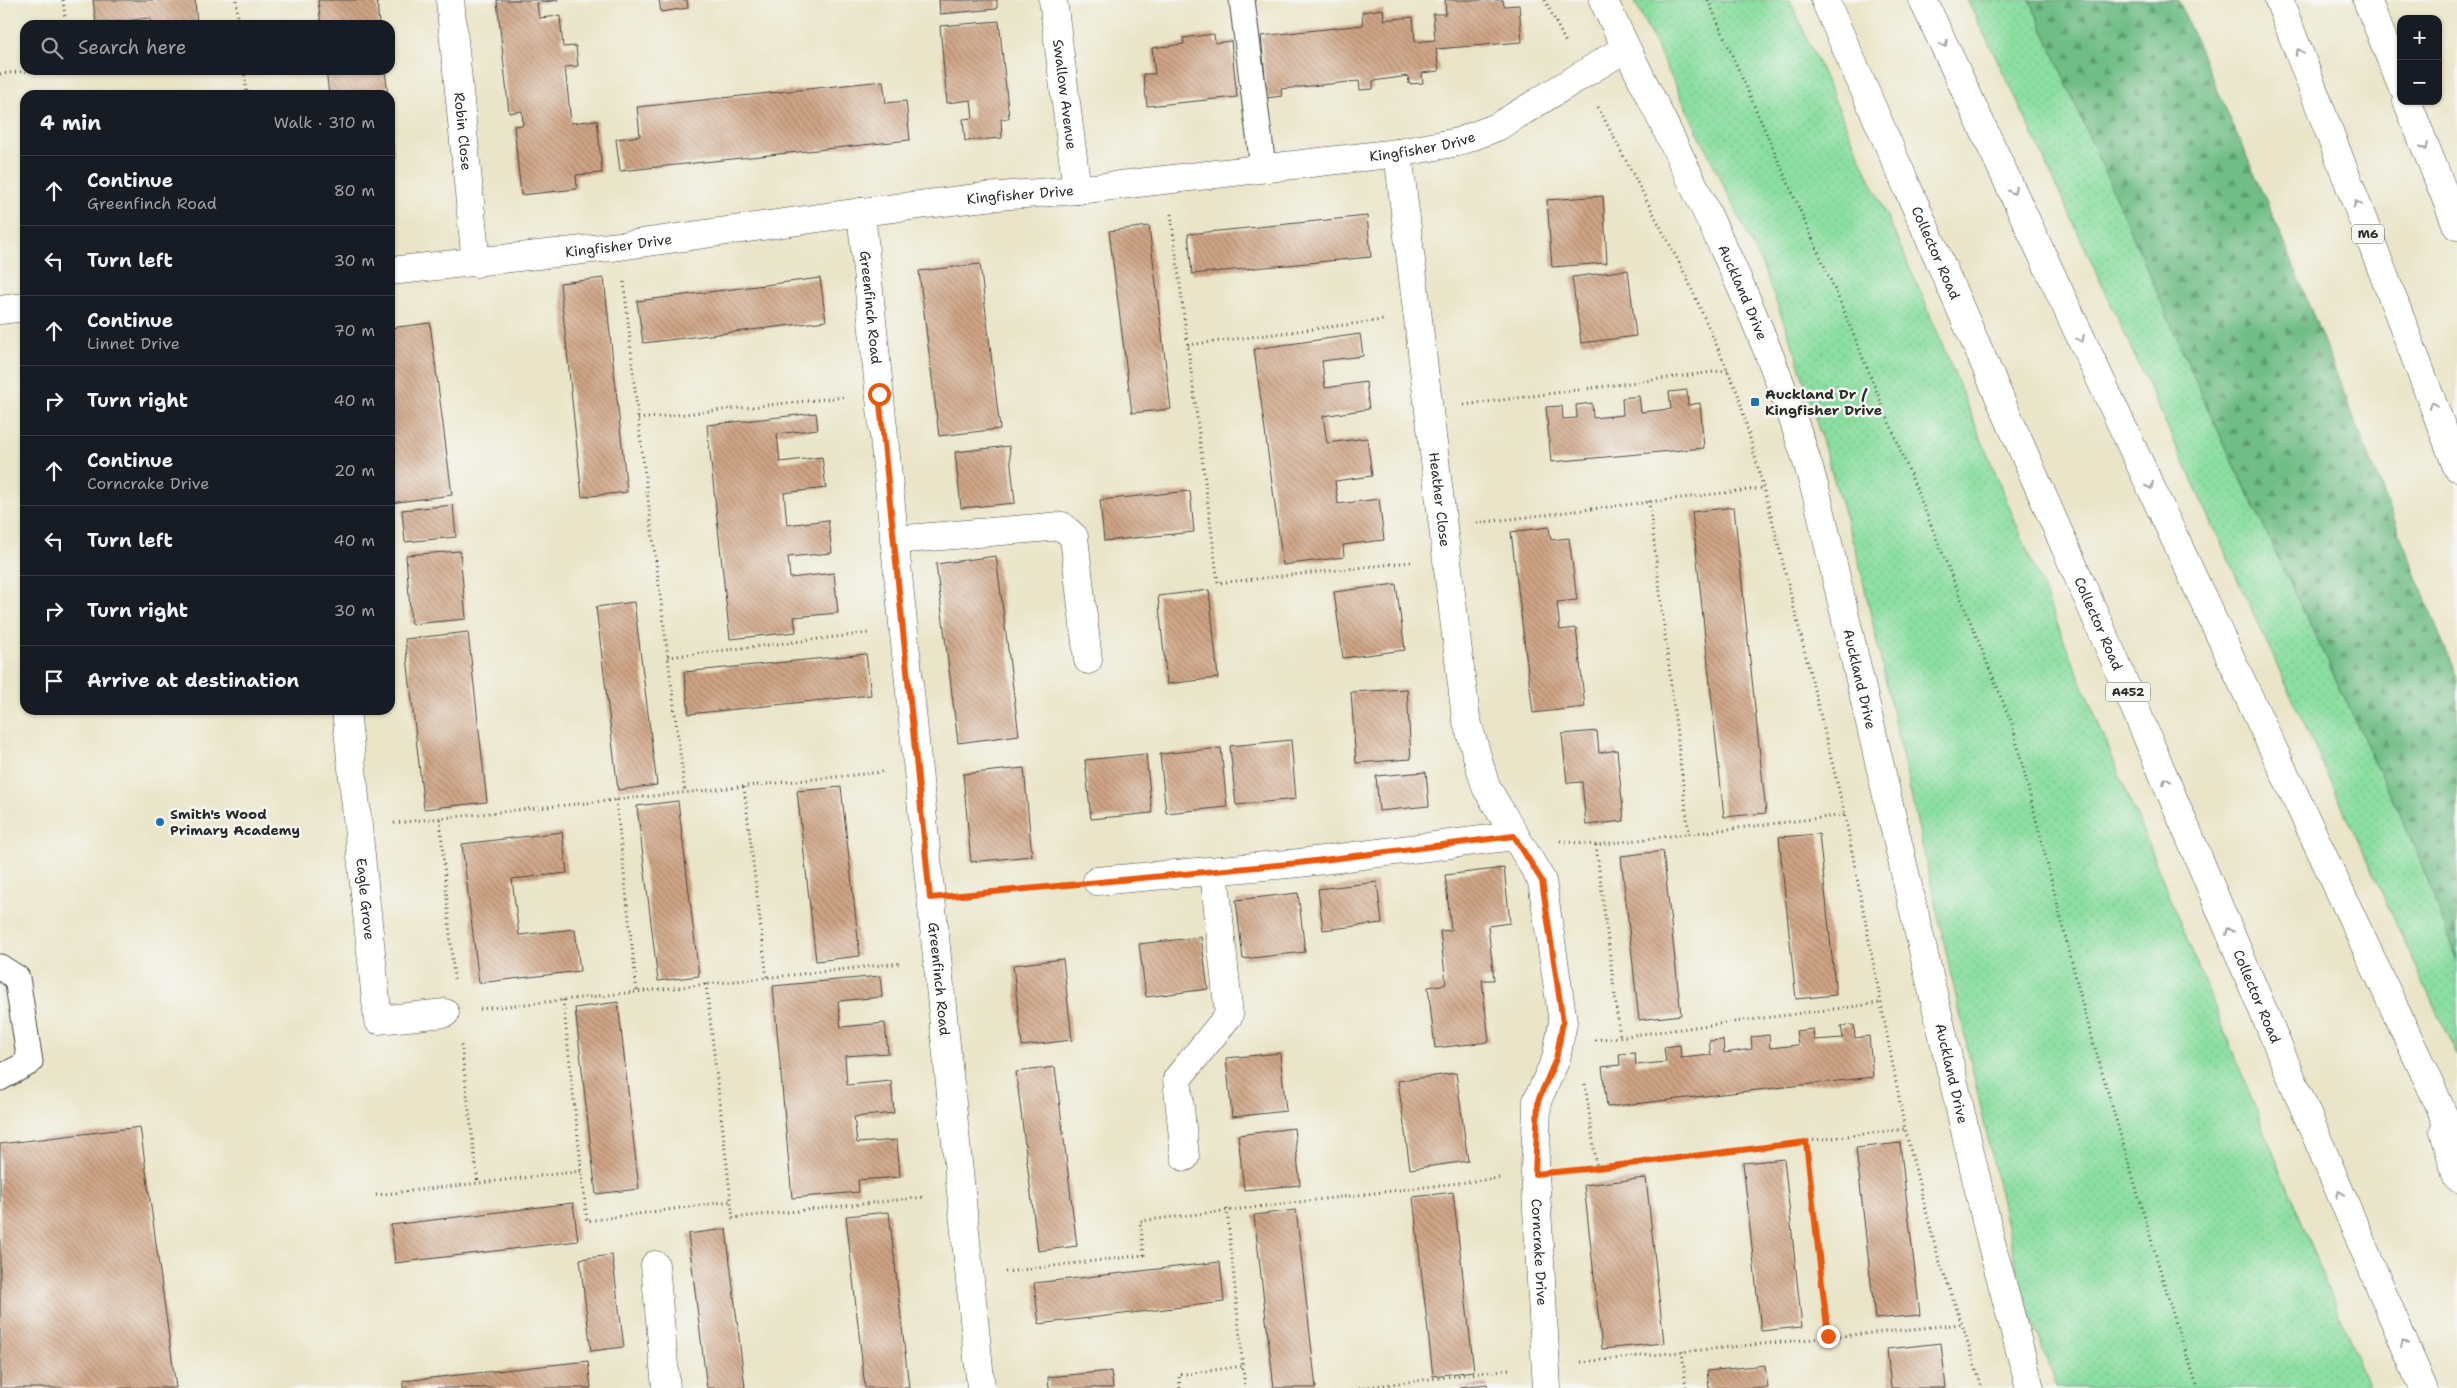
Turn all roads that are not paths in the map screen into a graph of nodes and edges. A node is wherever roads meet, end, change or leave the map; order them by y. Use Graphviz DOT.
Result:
graph roads {
  1 [pos="450,0"];
  2 [pos="1053,0"];
  3 [pos="1242,0"];
  4 [pos="1603,0"];
  5 [pos="1825,0"];
  6 [pos="1923,0"];
  7 [pos="2279,0"];
  8 [pos="2367,0"];
  9 [pos="1626,48"];
  10 [pos="2397,74"];
  11 [pos="2410,105"];
  12 [pos="1398,153"];
  13 [pos="1263,167"];
  14 [pos="1077,190"];
  15 [pos="860,212"];
  16 [pos="2457,226"];
  17 [pos="476,263"];
  18 [pos="395,271"];
  19 [pos="20,308"];
  20 [pos="0,310"];
  21 [pos="2457,467"];
  22 [pos="894,540"];
  23 [pos="1088,660"];
  24 [pos="347,715"];
  25 [pos="1514,836"];
  26 [pos="1214,871"];
  27 [pos="1097,882"];
  28 [pos="0,967"];
  29 [pos="445,1013"];
  30 [pos="1556,1059"];
  31 [pos="0,1078"];
  32 [pos="2433,1091"];
  33 [pos="2457,1147"];
  34 [pos="1185,1157"];
  35 [pos="2457,1178"];
  36 [pos="655,1265"];
  37 [pos="1546,1377"];
  38 [pos="666,1388"];
  39 [pos="981,1388"];
  40 [pos="2030,1388"];
  41 [pos="2423,1388"];
  1 -- 17 [label="main road, Robin Close"];
  2 -- 14 [label="main road, Swallow Avenue"];
  3 -- 13 [label="lane"];
  4 -- 9 [label="main road, Auckland Drive"];
  41 -- 5 [label="main road, Collector Road / A452, one-way"];
  6 -- 32 [label="main road, one-way"];
  21 -- 7 [label="main road, M6, one-way"];
  8 -- 10 [label="main road"];
  9 -- 12 [label="main road, Kingfisher Drive"];
  9 -- 40 [label="main road, Auckland Drive"];
  11 -- 16 [label="main road, one-way"];
  12 -- 13 [label="main road, Kingfisher Drive"];
  12 -- 25 [label="main road, Heather Close"];
  13 -- 14 [label="main road, Kingfisher Drive"];
  14 -- 15 [label="main road, Kingfisher Drive"];
  15 -- 17 [label="main road, Kingfisher Drive"];
  15 -- 22 [label="main road, Greenfinch Road"];
  17 -- 18 [label="main road, Kingfisher Drive"];
  19 -- 20 [label="main road"];
  22 -- 23 [label="main road"];
  22 -- 39 [label="main road, Greenfinch Road"];
  24 -- 29 [label="main road, Eagle Grove"];
  25 -- 26 [label="main road"];
  25 -- 30 [label="main road, Heather Close"];
  26 -- 27 [label="main road"];
  26 -- 34 [label="main road"];
  28 -- 31 [label="lane"];
  30 -- 37 [label="main road, Corncrake Drive"];
  32 -- 33 [label="main road"];
  32 -- 35 [label="main road"];
  36 -- 38 [label="main road"];
}
